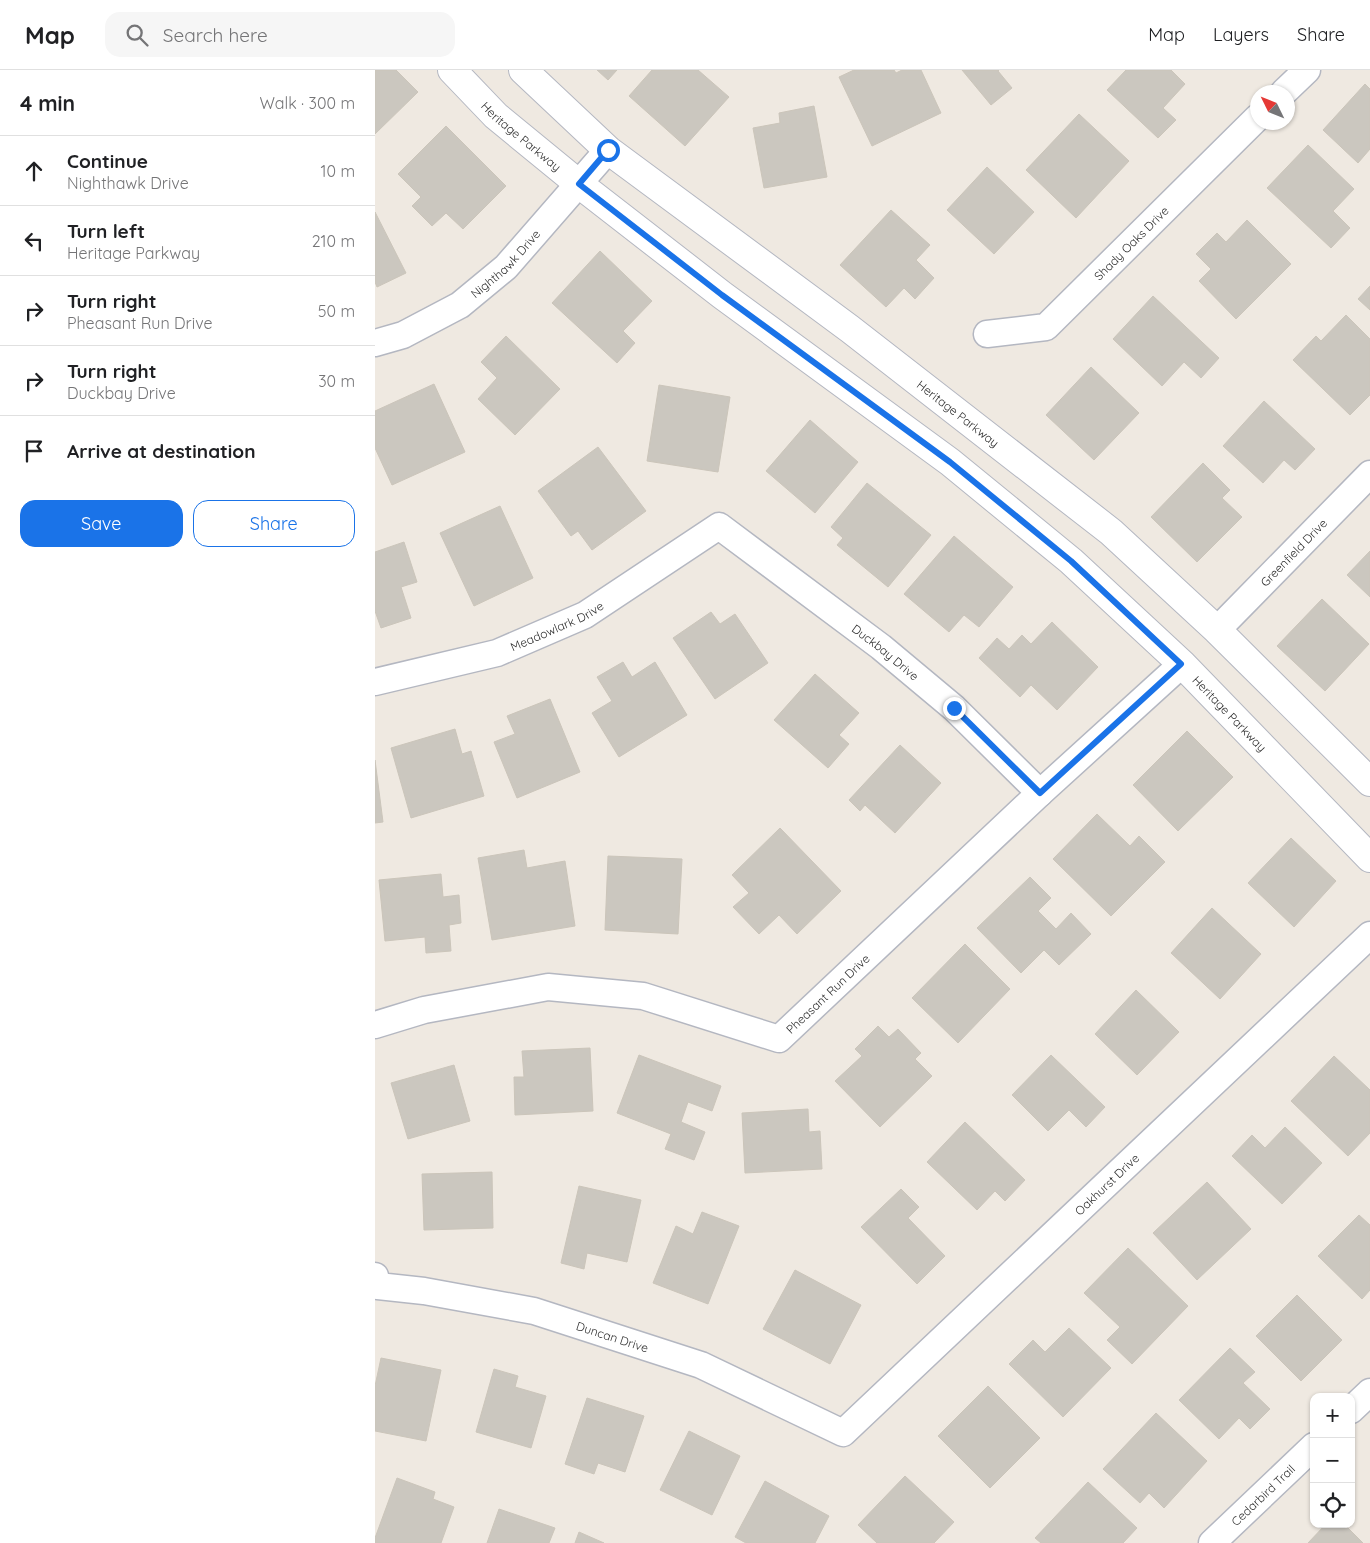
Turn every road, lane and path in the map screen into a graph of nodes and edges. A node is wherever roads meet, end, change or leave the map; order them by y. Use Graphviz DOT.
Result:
graph roads {
  1 [pos="452,70"];
  2 [pos="523,70"];
  3 [pos="1307,70"];
  4 [pos="1291,85"];
  5 [pos="1250,125"];
  6 [pos="608,150"];
  7 [pos="579,184"];
  8 [pos="987,334"];
  9 [pos="375,343"];
  10 [pos="1370,474"];
  11 [pos="719,526"];
  12 [pos="1217,630"];
  13 [pos="1181,664"];
  14 [pos="375,682"];
  15 [pos="1370,782"];
  16 [pos="1040,793"];
  17 [pos="1370,858"];
  18 [pos="1370,935"];
  19 [pos="375,1025"];
  20 [pos="375,1276"];
  21 [pos="1370,1392"];
  22 [pos="1355,1406"];
  23 [pos="843,1433"];
  24 [pos="1310,1450"];
  25 [pos="1217,1541"];
  1 -- 7 [label="main road, Heritage Parkway"];
  2 -- 6 [label="main road, Heritage Parkway"];
  3 -- 4 [label="street"];
  5 -- 8 [label="street, Shady Oaks Drive"];
  6 -- 7 [label="street, Nighthawk Drive"];
  6 -- 12 [label="main road, Heritage Parkway"];
  7 -- 9 [label="street, Nighthawk Drive"];
  7 -- 13 [label="main road, Heritage Parkway"];
  10 -- 12 [label="street, Greenfield Drive"];
  11 -- 14 [label="street, Meadowlark Drive"];
  11 -- 16 [label="street, Duckbay Drive"];
  12 -- 15 [label="main road, Heritage Parkway"];
  13 -- 16 [label="street, Pheasant Run Drive"];
  13 -- 17 [label="main road, Heritage Parkway"];
  16 -- 19 [label="street, Pheasant Run Drive"];
  18 -- 23 [label="street, Oakhurst Drive"];
  20 -- 23 [label="street, Duncan Drive"];
  21 -- 22 [label="street"];
  24 -- 25 [label="street, Cedarbird Trail"];
}
